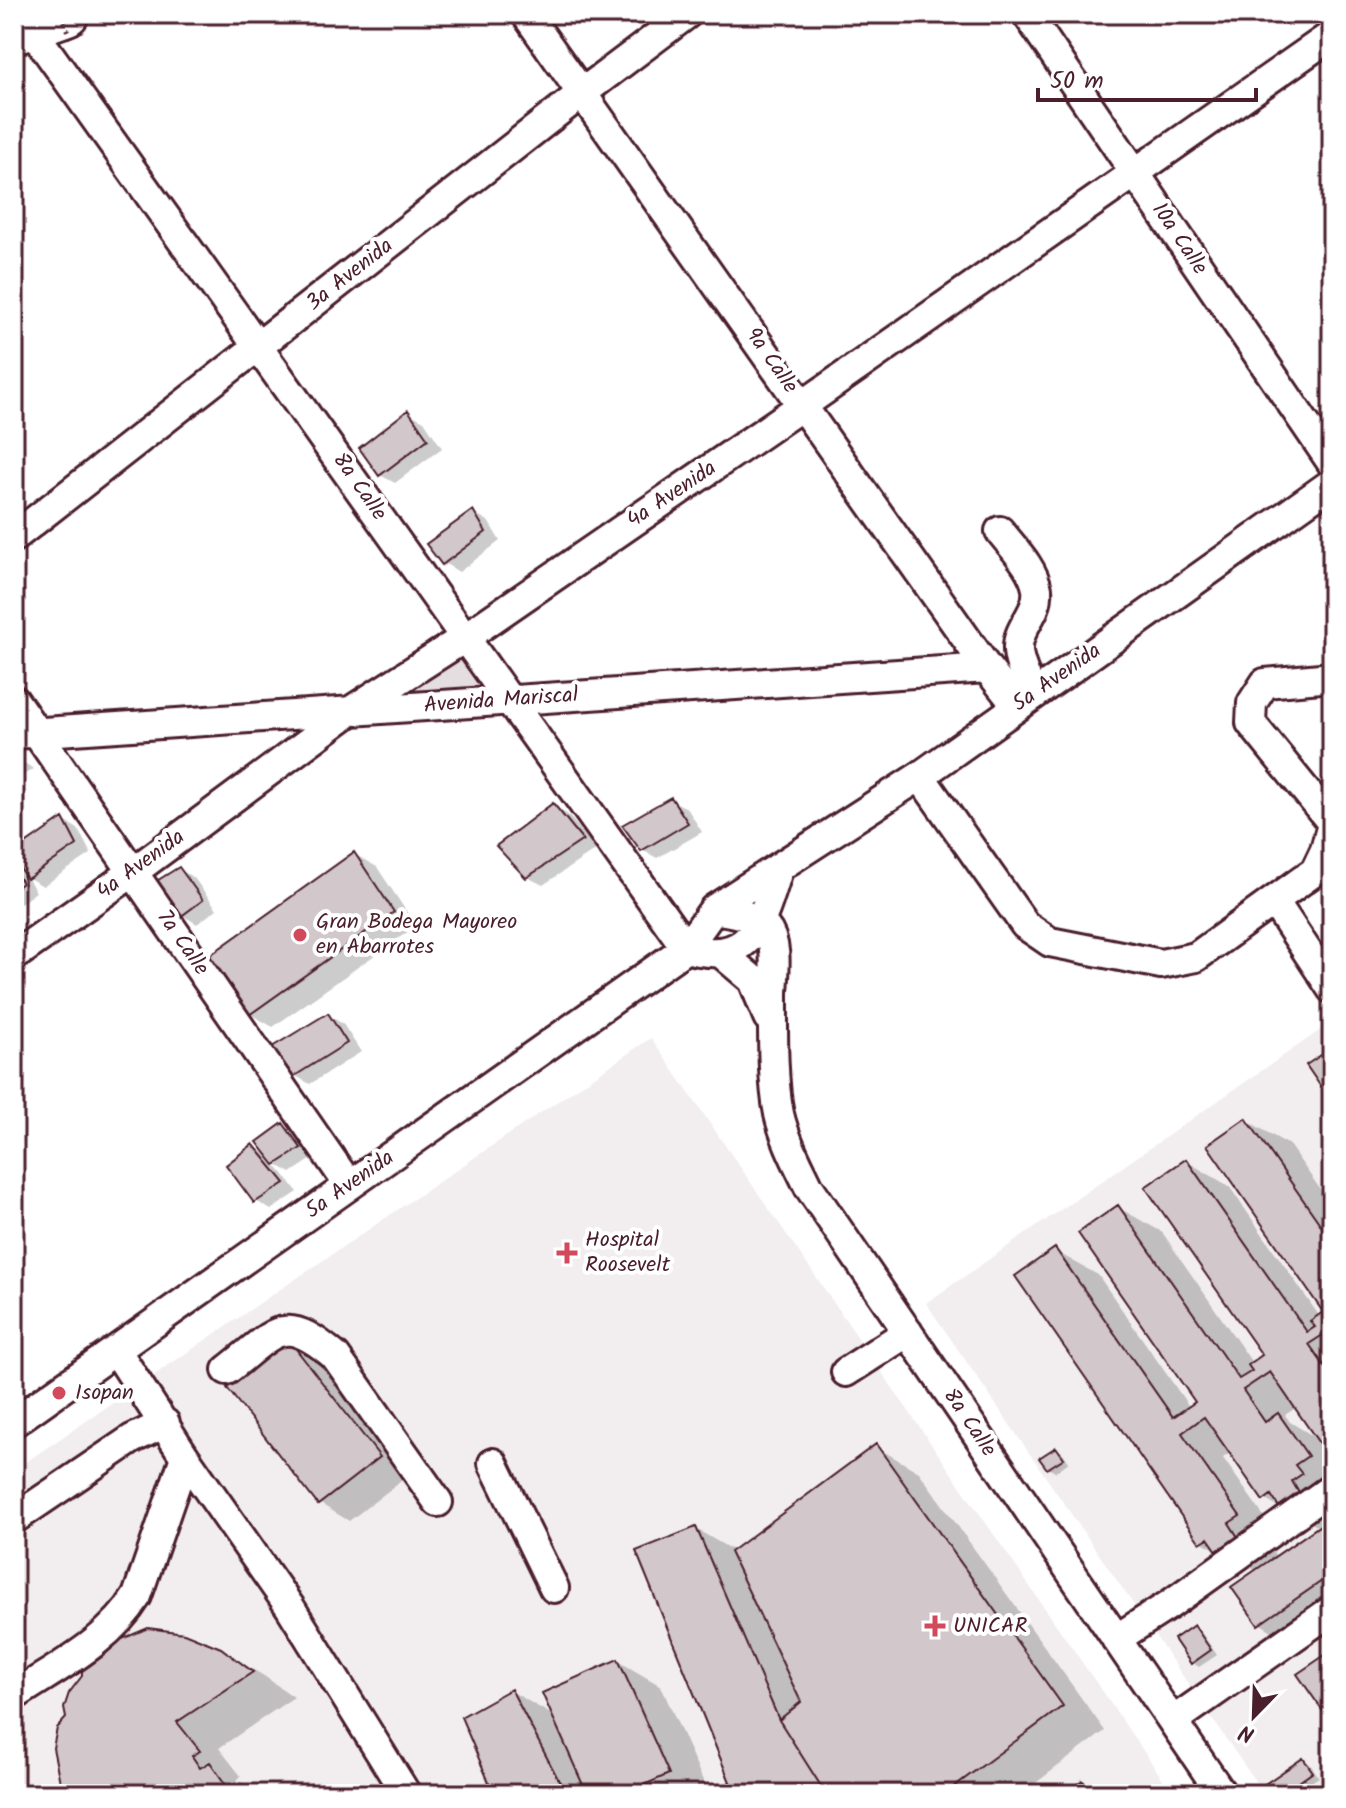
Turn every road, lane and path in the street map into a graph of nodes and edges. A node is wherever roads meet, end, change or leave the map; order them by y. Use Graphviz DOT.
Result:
graph roads {
  1 [pos="526,14"];
  2 [pos="687,14"];
  3 [pos="1027,14"];
  4 [pos="49,25"];
  5 [pos="1332,35"];
  6 [pos="582,93"];
  7 [pos="1134,173"];
  8 [pos="259,346"];
  9 [pos="803,405"];
  10 [pos="1330,483"];
  11 [pos="1000,531"];
  12 [pos="14,537"];
  13 [pos="466,637"];
  14 [pos="987,668"];
  15 [pos="1332,677"];
  16 [pos="14,700"];
  17 [pos="1025,700"];
  18 [pos="511,701"];
  19 [pos="349,712"];
  20 [pos="25,733"];
  21 [pos="920,776"];
  22 [pos="1332,824"];
  23 [pos="779,867"];
  24 [pos="133,872"];
  25 [pos="1274,901"];
  26 [pos="714,909"];
  27 [pos="761,923"];
  28 [pos="686,948"];
  29 [pos="720,952"];
  30 [pos="14,956"];
  31 [pos="1332,989"];
  32 [pos="773,1029"];
  33 [pos="349,1185"];
  34 [pos="908,1332"];
  35 [pos="116,1350"];
  36 [pos="227,1370"];
  37 [pos="846,1372"];
  38 [pos="15,1420"];
  39 [pos="165,1423"];
  40 [pos="185,1457"];
  41 [pos="493,1463"];
  42 [pos="1332,1488"];
  43 [pos="438,1502"];
  44 [pos="14,1519"];
  45 [pos="554,1588"];
  46 [pos="1332,1610"];
  47 [pos="1116,1639"];
  48 [pos="14,1696"];
  49 [pos="1173,1721"];
  50 [pos="406,1794"];
  51 [pos="1222,1794"];
  1 -- 6 [label="street, 9a Calle"];
  2 -- 6 [label="street, 3a Avenida"];
  3 -- 7 [label="street, 10a Calle"];
  4 -- 8 [label="street, 8a Calle"];
  5 -- 7 [label="street, 4a Avenida"];
  6 -- 8 [label="street, 3a Avenida"];
  6 -- 9 [label="street, 9a Calle"];
  7 -- 9 [label="street, 4a Avenida"];
  7 -- 10 [label="street, 10a Calle"];
  8 -- 12 [label="street, 3a Avenida"];
  8 -- 13 [label="street, 8a Calle"];
  9 -- 13 [label="street, 4a Avenida"];
  9 -- 14 [label="street, 9a Calle"];
  10 -- 17 [label="street, 5a Avenida"];
  11 -- 17 [label="street"];
  13 -- 18 [label="street, 8a Calle"];
  13 -- 19 [label="street, 4a Avenida"];
  14 -- 17 [label="street, 9a Calle"];
  14 -- 18 [label="street, Avenida Mariscal"];
  15 -- 22 [label="street"];
  16 -- 20 [label="street, 7a Calle"];
  17 -- 21 [label="street, 5a Avenida"];
  18 -- 19 [label="street, Avenida Mariscal"];
  18 -- 28 [label="street, 8a Calle"];
  19 -- 20 [label="street, Avenida Mariscal"];
  19 -- 24 [label="street, 4a Avenida"];
  20 -- 24 [label="street, 7a Calle"];
  21 -- 23 [label="street, 5a Avenida"];
  21 -- 25 [label="street"];
  22 -- 25 [label="street"];
  23 -- 26 [label="street, 5a Avenida"];
  23 -- 27 [label="street"];
  24 -- 30 [label="street, 4a Avenida"];
  24 -- 33 [label="street, 7a Calle"];
  25 -- 31 [label="street"];
  26 -- 27 [label="street"];
  26 -- 28 [label="street, 5a Avenida"];
  27 -- 29 [label="street"];
  27 -- 32 [label="street, 8a Calle"];
  28 -- 29 [label="street"];
  28 -- 33 [label="street, 5a Avenida"];
  29 -- 32 [label="street, 8a Calle"];
  32 -- 34 [label="street, 8a Calle"];
  33 -- 35 [label="street, 5a Avenida"];
  34 -- 37 [label="street"];
  34 -- 47 [label="street, 8a Calle"];
  35 -- 38 [label="street, 5a Avenida"];
  35 -- 39 [label="street"];
  36 -- 43 [label="street"];
  39 -- 40 [label="street"];
  39 -- 44 [label="street"];
  40 -- 48 [label="street"];
  40 -- 50 [label="street"];
  41 -- 45 [label="street"];
  42 -- 47 [label="street"];
  46 -- 49 [label="street"];
  47 -- 49 [label="street, 8a Calle"];
  49 -- 51 [label="street, 8a Calle"];
}
